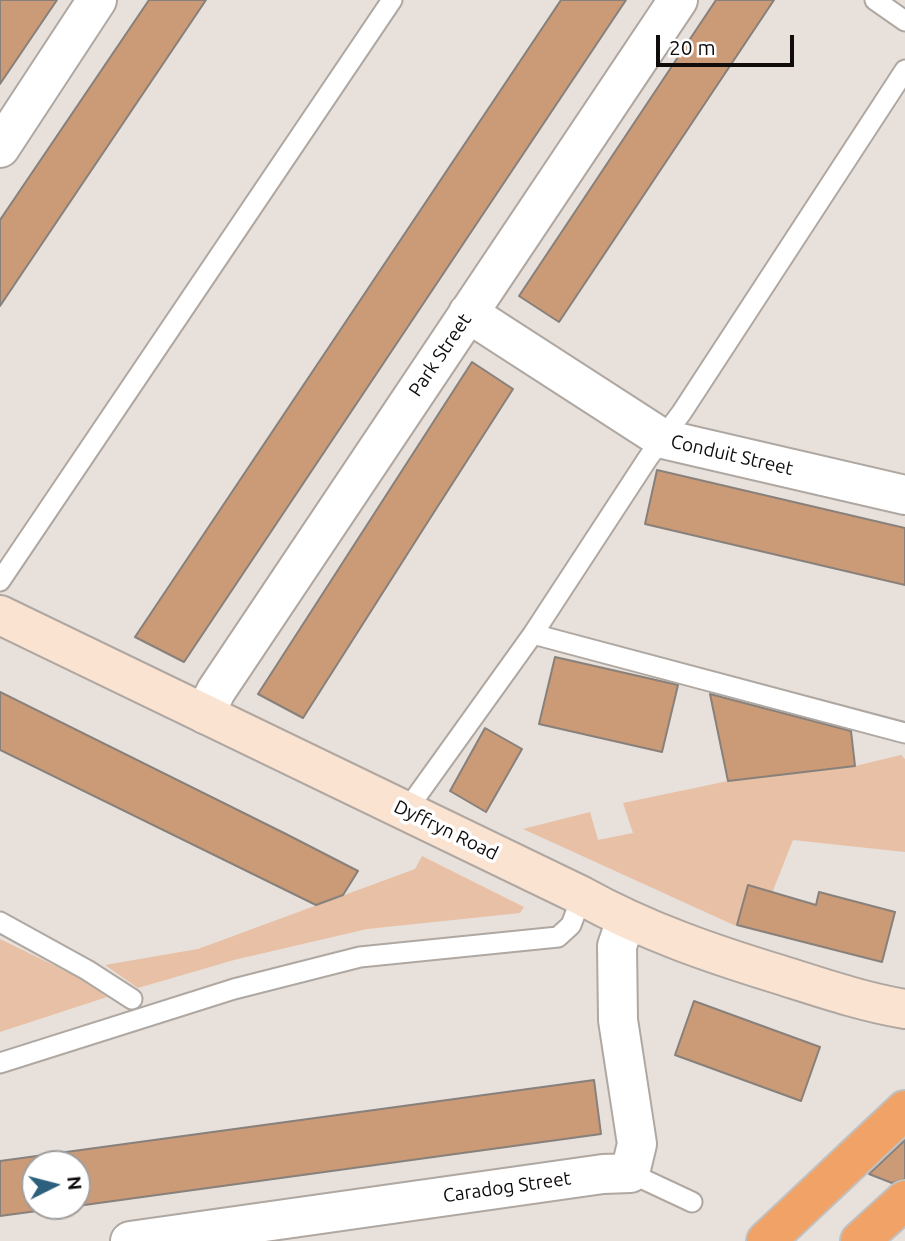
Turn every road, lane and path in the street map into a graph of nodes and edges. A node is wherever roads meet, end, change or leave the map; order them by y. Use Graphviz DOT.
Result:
graph roads {
  1 [pos="97,0"];
  2 [pos="392,0"];
  3 [pos="678,0"];
  4 [pos="875,0"];
  5 [pos="905,20"];
  6 [pos="905,70"];
  7 [pos="0,148"];
  8 [pos="468,313"];
  9 [pos="663,439"];
  10 [pos="905,495"];
  11 [pos="0,581"];
  12 [pos="0,615"];
  13 [pos="533,634"];
  14 [pos="205,713"];
  15 [pos="905,733"];
  16 [pos="406,811"];
  17 [pos="582,896"];
  18 [pos="626,920"];
  19 [pos="0,922"];
  20 [pos="132,999"];
  21 [pos="905,1009"];
  22 [pos="0,1063"];
  23 [pos="905,1110"];
  24 [pos="630,1173"];
  25 [pos="905,1200"];
  26 [pos="692,1202"];
  27 [pos="130,1241"];
  28 [pos="766,1241"];
  29 [pos="860,1241"];
  1 -- 7 [label="street"];
  2 -- 11 [label="lane"];
  3 -- 8 [label="street, Park Street"];
  4 -- 5 [label="lane"];
  6 -- 9 [label="lane"];
  8 -- 9 [label="street, Conduit Street"];
  8 -- 14 [label="street, Park Street"];
  9 -- 10 [label="street, Conduit Street"];
  9 -- 13 [label="lane"];
  12 -- 14 [label="street, Dyffryn Road"];
  13 -- 15 [label="lane"];
  13 -- 16 [label="lane"];
  14 -- 16 [label="street, Dyffryn Road"];
  16 -- 17 [label="street, Dyffryn Road"];
  17 -- 18 [label="street, Dyffryn Road"];
  17 -- 22 [label="lane"];
  18 -- 21 [label="street, Dyffryn Road"];
  18 -- 24 [label="street"];
  19 -- 20 [label="lane"];
  23 -- 28 [label="highway"];
  24 -- 26 [label="lane"];
  24 -- 27 [label="street, Caradog Street"];
  25 -- 29 [label="highway"];
}
